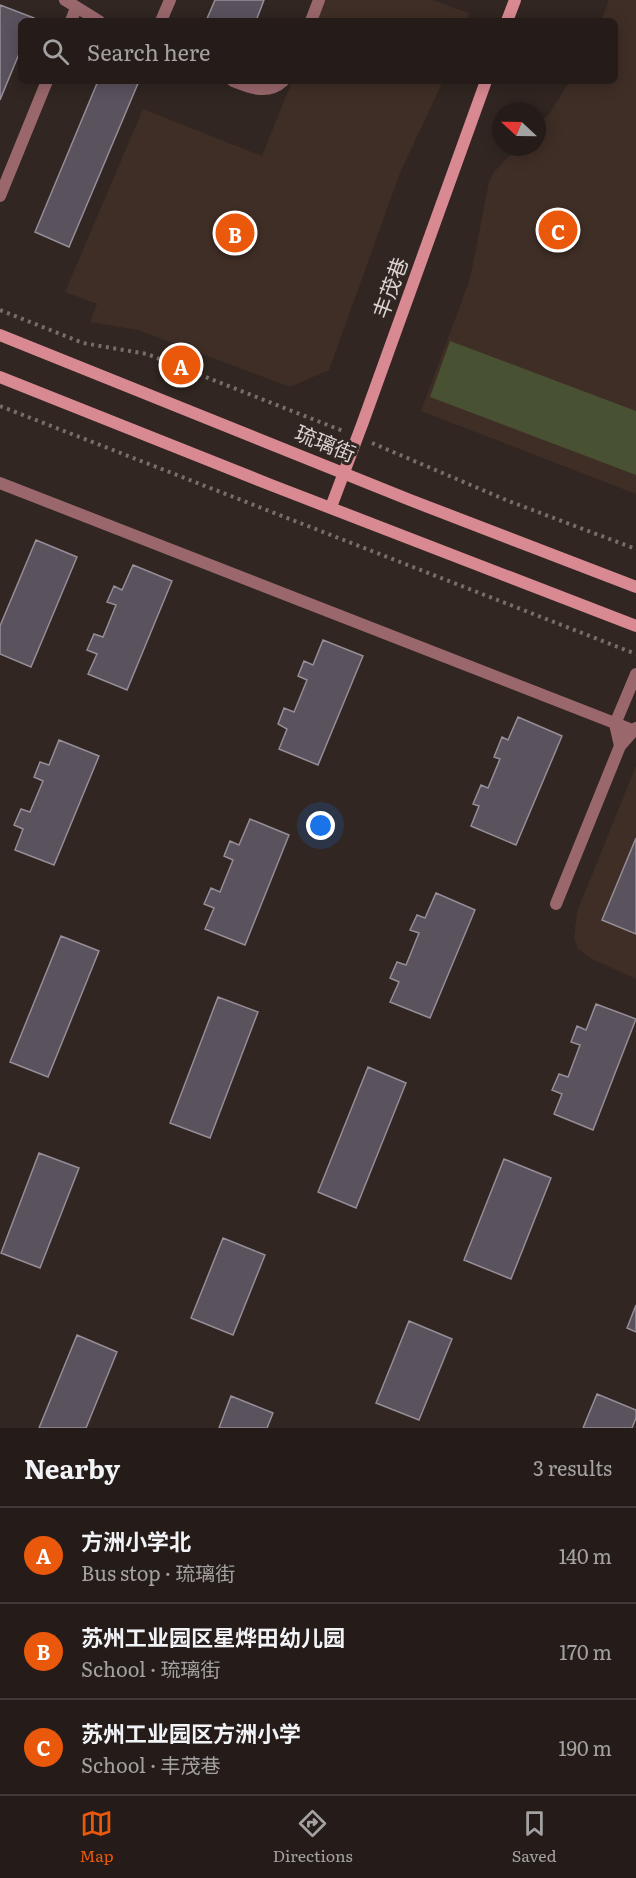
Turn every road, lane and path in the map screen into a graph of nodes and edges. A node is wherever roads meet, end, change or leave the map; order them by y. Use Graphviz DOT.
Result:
graph roads {
  1 [pos="65,0"];
  2 [pos="170,0"];
  3 [pos="319,0"];
  4 [pos="514,0"];
  5 [pos="76,8"];
  6 [pos="72,18"];
  7 [pos="94,18"];
  8 [pos="162,18"];
  9 [pos="312,18"];
  10 [pos="508,18"];
  11 [pos="46,84"];
  12 [pos="242,84"];
  13 [pos="277,84"];
  14 [pos="485,84"];
  15 [pos="0,196"];
  16 [pos="0,310"];
  17 [pos="0,335"];
  18 [pos="0,377"];
  19 [pos="0,406"];
  20 [pos="357,437"];
  21 [pos="343,472"];
  22 [pos="0,483"];
  23 [pos="331,507"];
  24 [pos="636,549"];
  25 [pos="636,587"];
  26 [pos="636,626"];
  27 [pos="636,654"];
  28 [pos="636,674"];
  29 [pos="615,724"];
  30 [pos="635,729"];
  31 [pos="620,746"];
  32 [pos="556,904"];
  1 -- 5 [label="street"];
  2 -- 8 [label="street"];
  3 -- 9 [label="street"];
  4 -- 10 [label="main road"];
  5 -- 6 [label="street"];
  5 -- 7 [label="street"];
  11 -- 15 [label="street"];
  12 -- 13 [label="street"];
  14 -- 20 [label="main road, 丰茂巷"];
  16 -- 20 [label="path"];
  17 -- 21 [label="main road, 琉璃街"];
  18 -- 23 [label="main road"];
  19 -- 27 [label="path"];
  20 -- 21 [label="main road, 丰茂巷"];
  20 -- 24 [label="path"];
  21 -- 23 [label="main road, 丰茂巷"];
  21 -- 25 [label="main road, 琉璃街"];
  22 -- 29 [label="street"];
  23 -- 26 [label="main road"];
  28 -- 29 [label="street"];
  29 -- 30 [label="street"];
  29 -- 31 [label="street"];
  30 -- 31 [label="street"];
  31 -- 32 [label="street"];
}
